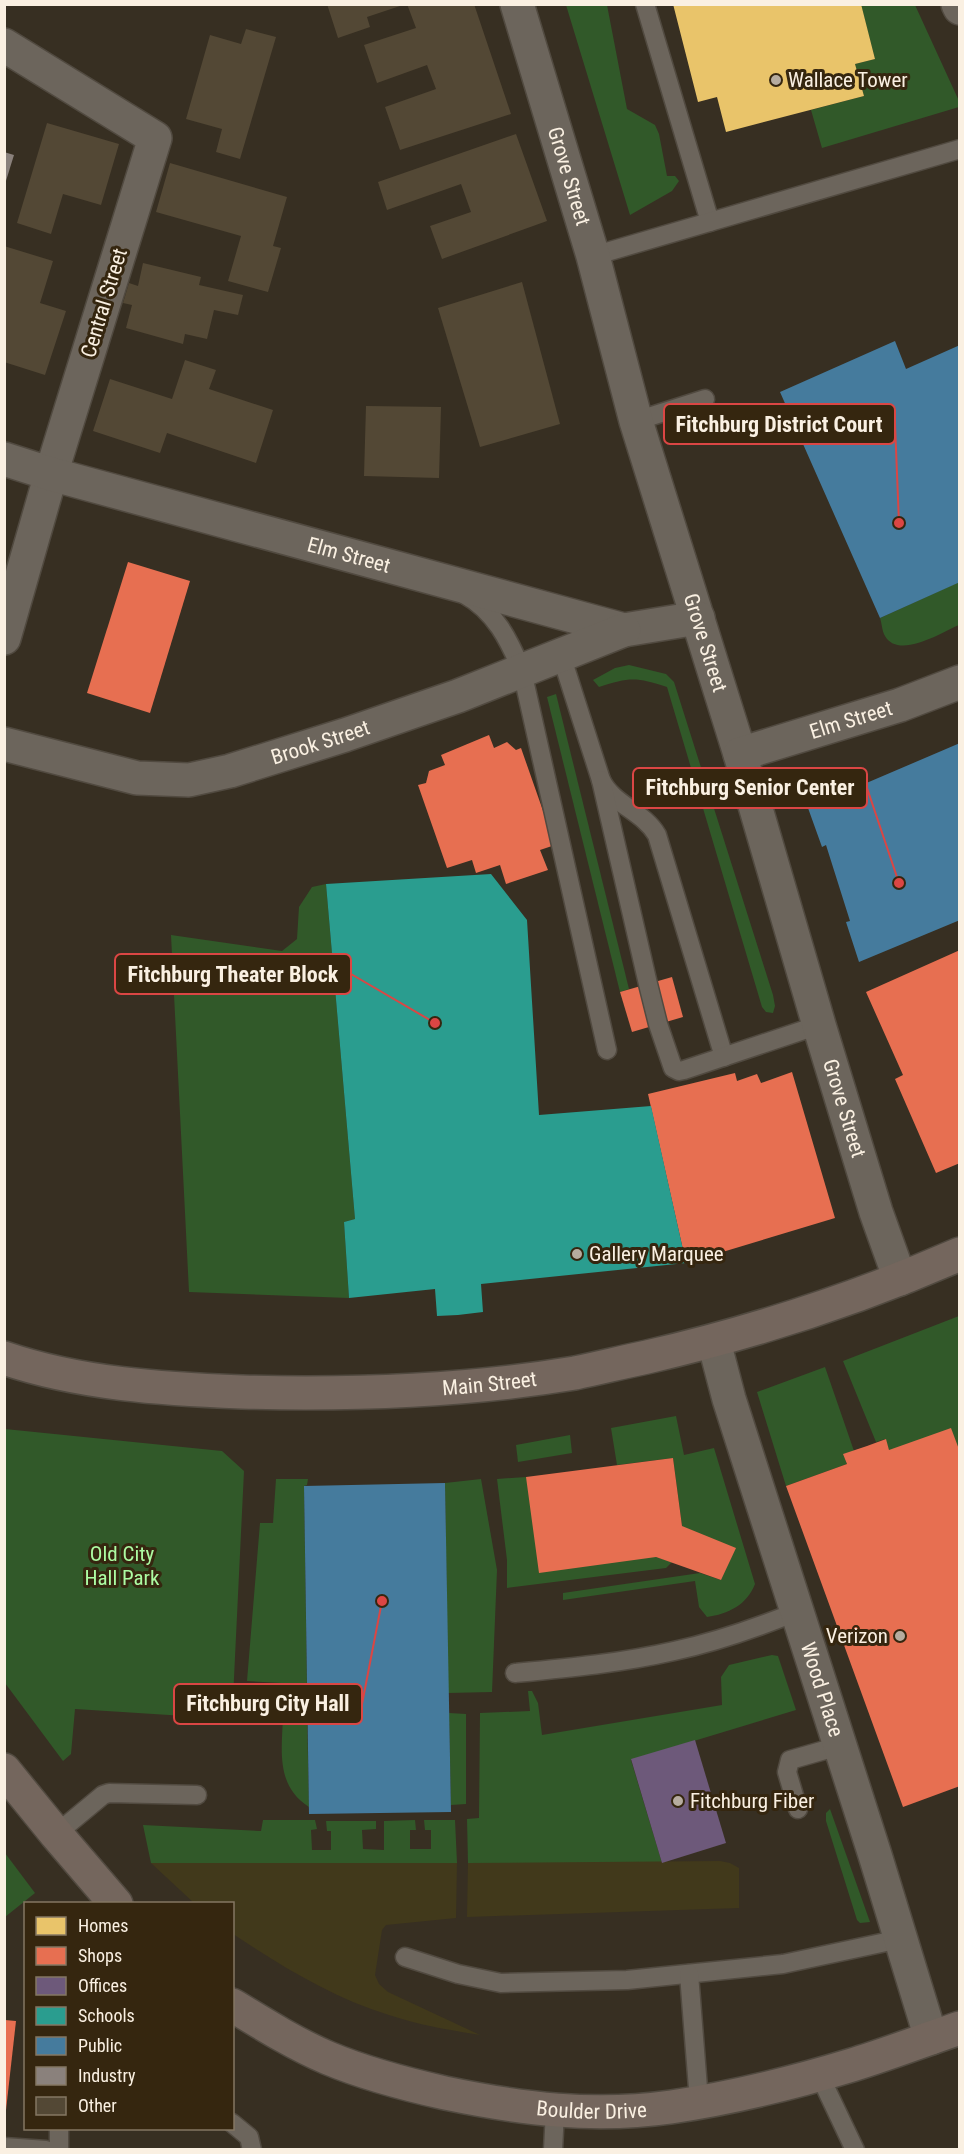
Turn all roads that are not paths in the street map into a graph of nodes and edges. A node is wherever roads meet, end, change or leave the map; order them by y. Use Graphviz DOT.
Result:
graph roads {
  1 [pos="517,4"];
  2 [pos="645,4"];
  3 [pos="4,45"];
  4 [pos="960,149"];
  5 [pos="710,222"];
  6 [pos="593,256"];
  7 [pos="705,399"];
  8 [pos="636,421"];
  9 [pos="4,459"];
  10 [pos="51,474"];
  11 [pos="430,577"];
  12 [pos="698,618"];
  13 [pos="624,630"];
  14 [pos="4,638"];
  15 [pos="561,655"];
  16 [pos="522,671"];
  17 [pos="960,682"];
  18 [pos="4,744"];
  19 [pos="740,754"];
  20 [pos="600,780"];
  21 [pos="819,1025"];
  22 [pos="607,1050"];
  23 [pos="724,1057"];
  24 [pos="960,1254"];
  25 [pos="900,1279"];
  26 [pos="714,1341"];
  27 [pos="5,1359"];
  28 [pos="796,1612"];
  29 [pos="515,1673"];
  30 [pos="839,1746"];
  31 [pos="4,1770"];
  32 [pos="196,1795"];
  33 [pos="798,1809"];
  34 [pos="56,1834"];
  35 [pos="114,1902"];
  36 [pos="900,1939"];
  37 [pos="405,1957"];
  38 [pos="689,1974"];
  39 [pos="234,2006"];
  40 [pos="945,2033"];
  41 [pos="819,2074"];
  42 [pos="699,2102"];
  43 [pos="555,2111"];
  44 [pos="234,2125"];
  45 [pos="59,2130"];
  46 [pos="4,2147"];
  47 [pos="46,2150"];
  48 [pos="59,2150"];
  49 [pos="252,2150"];
  50 [pos="553,2150"];
  51 [pos="855,2150"];
  1 -- 6 [label="street, Grove Street"];
  2 -- 5 [label="lane"];
  3 -- 10 [label="street, Central Street"];
  4 -- 5 [label="lane"];
  5 -- 6 [label="lane"];
  6 -- 8 [label="street, Grove Street"];
  7 -- 8 [label="lane"];
  8 -- 12 [label="street, Grove Street"];
  9 -- 10 [label="street, Elm Street"];
  10 -- 11 [label="street, Elm Street"];
  10 -- 14 [label="street, Central Street"];
  11 -- 13 [label="street, Elm Street"];
  11 -- 16 [label="lane"];
  12 -- 13 [label="street, Elm Street"];
  12 -- 19 [label="street, Grove Street"];
  13 -- 15 [label="street, Brook Street"];
  15 -- 16 [label="street, Brook Street"];
  15 -- 20 [label="lane"];
  16 -- 18 [label="street, Brook Street"];
  16 -- 22 [label="lane"];
  17 -- 19 [label="street, Elm Street"];
  19 -- 21 [label="street, Grove Street"];
  20 -- 23 [label="lane"];
  20 -- 23 [label="lane"];
  21 -- 23 [label="lane"];
  21 -- 25 [label="street, Grove Street"];
  24 -- 25 [label="highway, Main Street"];
  25 -- 26 [label="highway, Main Street"];
  26 -- 27 [label="highway, Main Street"];
  26 -- 28 [label="street, Wood Place"];
  28 -- 29 [label="lane"];
  28 -- 30 [label="street, Wood Place"];
  30 -- 33 [label="lane"];
  30 -- 36 [label="street, Wood Place"];
  31 -- 34 [label="highway"];
  32 -- 34 [label="lane"];
  34 -- 35 [label="highway"];
  36 -- 38 [label="lane"];
  36 -- 40 [label="street, Wood Place"];
  37 -- 38 [label="lane"];
  38 -- 42 [label="lane"];
  39 -- 43 [label="highway, Boulder Drive"];
  40 -- 41 [label="highway, Boulder Drive"];
  41 -- 42 [label="highway, Boulder Drive"];
  41 -- 51 [label="lane"];
  42 -- 43 [label="highway, Boulder Drive"];
  43 -- 50 [label="lane"];
  44 -- 49 [label="lane"];
  45 -- 48 [label="lane"];
  46 -- 47 [label="lane"];
}
